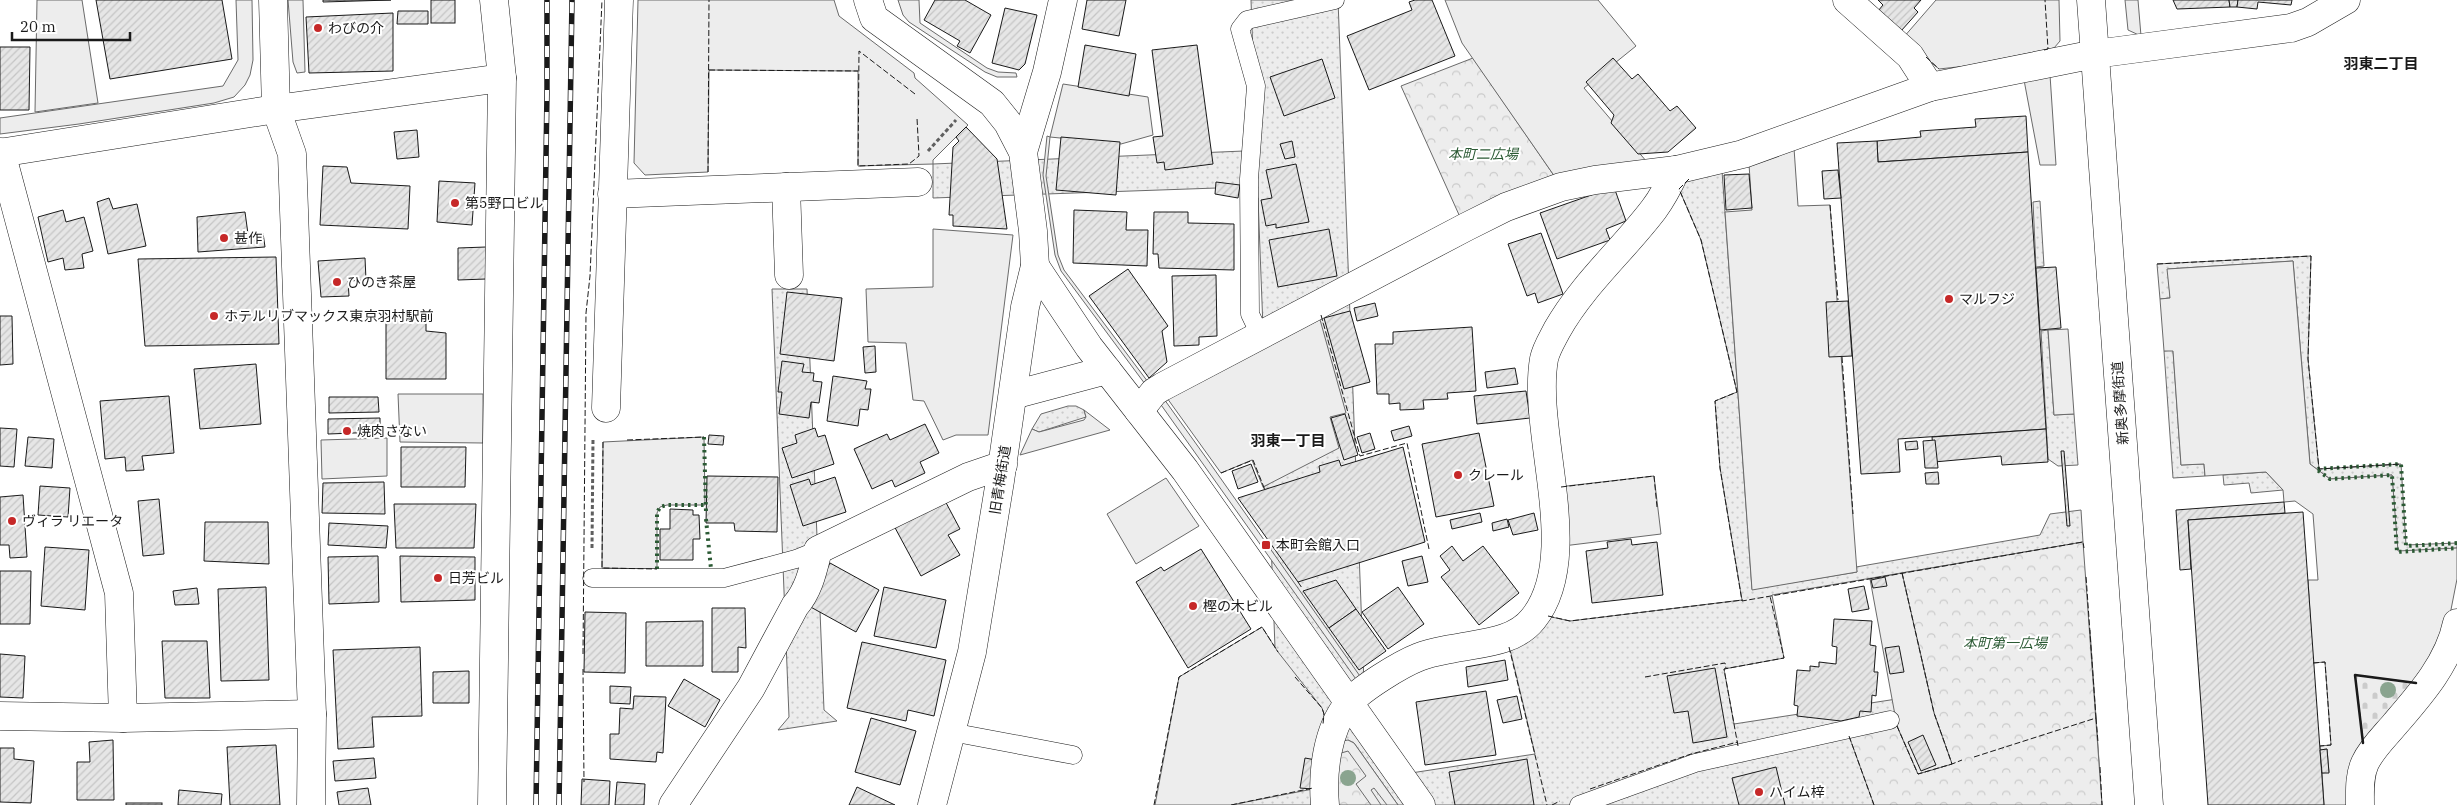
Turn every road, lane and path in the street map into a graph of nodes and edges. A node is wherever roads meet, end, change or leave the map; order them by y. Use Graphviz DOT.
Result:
graph roads {
  1 [pos="273,0"];
  2 [pos="494,0"];
  3 [pos="619,0"];
  4 [pos="868,0"];
  5 [pos="1063,0"];
  6 [pos="1335,0"];
  7 [pos="1847,0"];
  8 [pos="2092,0"];
  9 [pos="2346,0"];
  10 [pos="2095,54"];
  11 [pos="502,78"];
  12 [pos="1930,87"];
  13 [pos="276,109"];
  14 [pos="950,115"];
  15 [pos="1023,152"];
  16 [pos="1,153"];
  17 [pos="1676,170"];
  18 [pos="918,182"];
  19 [pos="786,187"];
  20 [pos="612,194"];
  21 [pos="1035,266"];
  22 [pos="790,275"];
  23 [pos="1260,335"];
  24 [pos="1107,370"];
  25 [pos="1013,395"];
  26 [pos="606,408"];
  27 [pos="1139,411"];
  28 [pos="1003,464"];
  29 [pos="818,550"];
  30 [pos="592,578"];
  31 [pos="2457,623"];
  32 [pos="1348,703"];
  33 [pos="312,714"];
  34 [pos="0,716"];
  35 [pos="123,718"];
  36 [pos="1890,720"];
  37 [pos="951,732"];
  38 [pos="1073,755"];
  39 [pos="312,805"];
  40 [pos="492,805"];
  41 [pos="673,805"];
  42 [pos="932,805"];
  43 [pos="1325,805"];
  44 [pos="1421,805"];
  45 [pos="1579,805"];
  46 [pos="2150,805"];
  47 [pos="2360,805"];
  1 -- 13 [label="street"];
  2 -- 11 [label="street"];
  3 -- 20 [label="street"];
  4 -- 15 [label="street"];
  5 -- 15 [label="street"];
  6 -- 23 [label="lane"];
  7 -- 12 [label="street"];
  8 -- 10 [label="street, 新奥多摩街道"];
  9 -- 10 [label="street"];
  10 -- 12 [label="street"];
  10 -- 46 [label="street, 新奥多摩街道"];
  11 -- 13 [label="street"];
  11 -- 40 [label="street"];
  12 -- 17 [label="street"];
  13 -- 16 [label="street"];
  13 -- 33 [label="street"];
  14 -- 18 [label="path"];
  15 -- 21 [label="street, 旧青梅街道"];
  16 -- 35 [label="street"];
  17 -- 23 [label="street"];
  17 -- 32 [label="street"];
  18 -- 19 [label="street"];
  19 -- 20 [label="street"];
  19 -- 22 [label="street"];
  20 -- 26 [label="street"];
  21 -- 24 [label="street"];
  21 -- 25 [label="street, 旧青梅街道"];
  23 -- 27 [label="street"];
  24 -- 25 [label="street"];
  24 -- 27 [label="street"];
  25 -- 28 [label="street, 旧青梅街道"];
  26 -- 30 [label="path"];
  27 -- 32 [label="street"];
  28 -- 29 [label="street"];
  28 -- 37 [label="street, 旧青梅街道"];
  29 -- 30 [label="lane"];
  29 -- 41 [label="street"];
  31 -- 47 [label="street"];
  32 -- 43 [label="street"];
  32 -- 44 [label="street"];
  33 -- 35 [label="street"];
  33 -- 39 [label="street"];
  34 -- 35 [label="street"];
  36 -- 45 [label="lane"];
  37 -- 38 [label="lane"];
  37 -- 42 [label="street, 旧青梅街道"];
}
